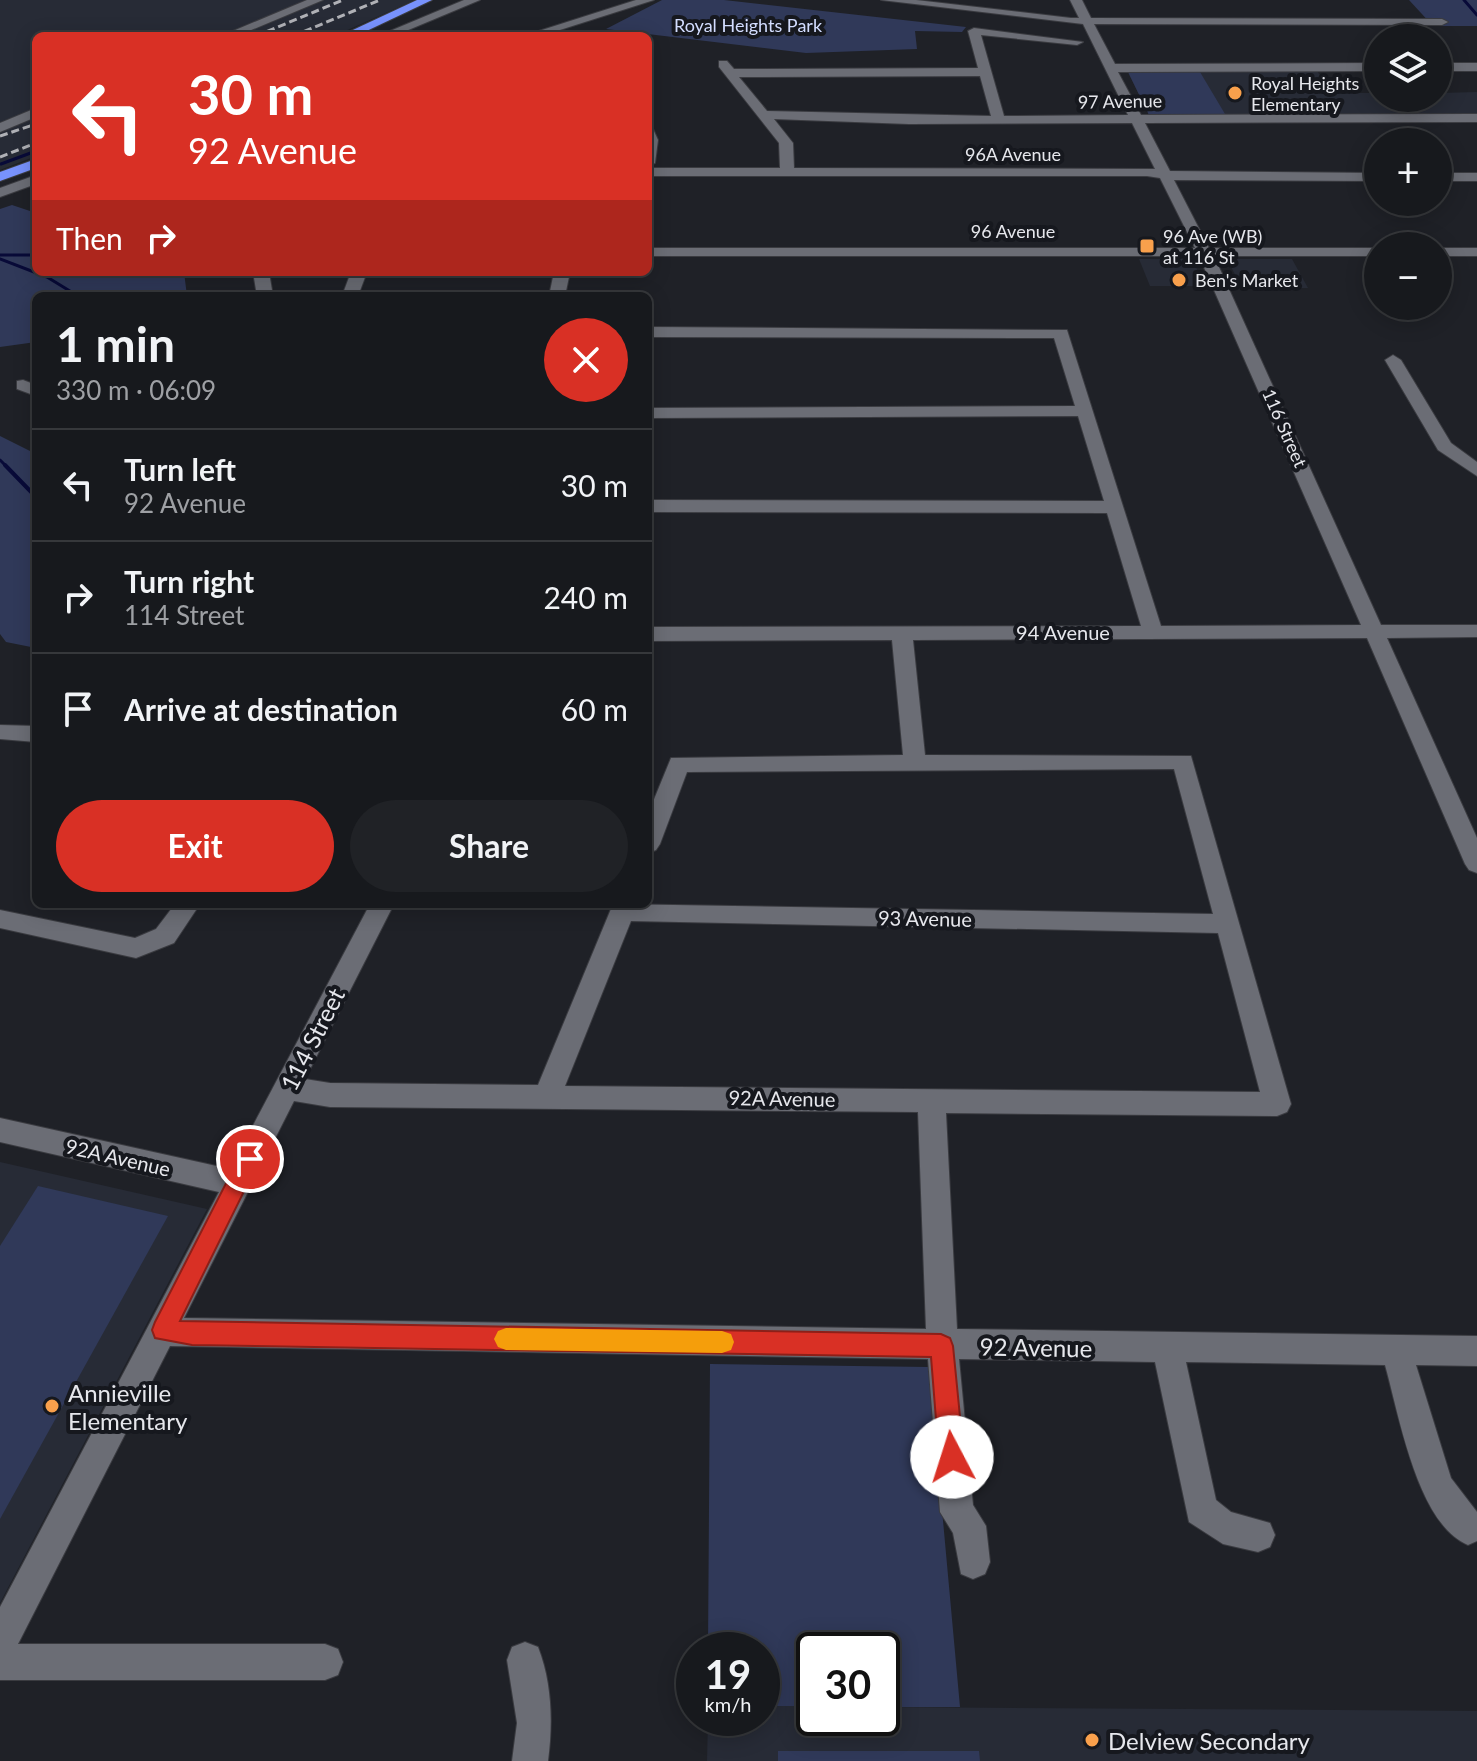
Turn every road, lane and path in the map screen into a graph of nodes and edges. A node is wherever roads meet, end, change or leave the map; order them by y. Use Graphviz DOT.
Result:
graph roads {
  1 [pos="317,0"];
  2 [pos="426,0"];
  3 [pos="440,0"];
  4 [pos="474,0"];
  5 [pos="648,0"];
  6 [pos="887,0"];
  7 [pos="1076,0"];
  8 [pos="1088,21"];
  9 [pos="1442,22"];
  10 [pos="237,32"];
  11 [pos="355,32"];
  12 [pos="370,32"];
  13 [pos="394,32"];
  14 [pos="543,32"];
  15 [pos="1077,42"];
  16 [pos="721,61"];
  17 [pos="1364,67"];
  18 [pos="1452,67"];
  19 [pos="1477,67"];
  20 [pos="1112,68"];
  21 [pos="983,72"];
  22 [pos="730,73"];
  23 [pos="0,106"];
  24 [pos="32,114"];
  25 [pos="763,115"];
  26 [pos="1477,118"];
  27 [pos="1137,119"];
  28 [pos="999,120"];
  29 [pos="0,128"];
  30 [pos="32,167"];
  31 [pos="787,171"];
  32 [pos="652,172"];
  33 [pos="1167,175"];
  34 [pos="1364,177"];
  35 [pos="1452,177"];
  36 [pos="1477,177"];
  37 [pos="0,179"];
  38 [pos="32,181"];
  39 [pos="0,193"];
  40 [pos="1204,251"];
  41 [pos="652,252"];
  42 [pos="1364,252"];
  43 [pos="1452,252"];
  44 [pos="1477,252"];
  45 [pos="652,332"];
  46 [pos="1393,360"];
  47 [pos="1086,411"];
  48 [pos="652,413"];
  49 [pos="1473,466"];
  50 [pos="652,506"];
  51 [pos="1114,507"];
  52 [pos="1375,631"];
  53 [pos="1477,631"];
  54 [pos="1153,632"];
  55 [pos="902,633"];
  56 [pos="652,634"];
  57 [pos="0,732"];
  58 [pos="32,734"];
  59 [pos="915,762"];
  60 [pos="652,834"];
  61 [pos="1477,864"];
  62 [pos="185,908"];
  63 [pos="380,908"];
  64 [pos="624,908"];
  65 [pos="0,919"];
  66 [pos="1228,924"];
  67 [pos="288,1088"];
  68 [pos="548,1095"];
  69 [pos="932,1100"];
  70 [pos="0,1130"];
  71 [pos="237,1183"];
  72 [pos="163,1330"];
  73 [pos="941,1346"];
  74 [pos="1168,1349"];
  75 [pos="1396,1349"];
  76 [pos="1477,1351"];
  77 [pos="1468,1528"];
  78 [pos="1258,1535"];
  79 [pos="973,1562"];
  80 [pos="0,1643"];
  81 [pos="525,1660"];
  82 [pos="0,1662"];
  83 [pos="325,1662"];
  84 [pos="530,1761"];
  1 -- 10 [label="street"];
  2 -- 11 [label="highway"];
  3 -- 12 [label="highway"];
  4 -- 13 [label="street"];
  5 -- 14 [label="street"];
  6 -- 8 [label="street"];
  7 -- 8 [label="street, 116 Street"];
  8 -- 9 [label="street"];
  8 -- 20 [label="street, 116 Street"];
  15 -- 21 [label="street"];
  16 -- 22 [label="street"];
  17 -- 20 [label="street"];
  18 -- 19 [label="street"];
  20 -- 27 [label="street, 116 Street"];
  21 -- 22 [label="street"];
  21 -- 28 [label="street"];
  22 -- 25 [label="street"];
  23 -- 24 [label="street"];
  24 -- 29 [label="street"];
  25 -- 28 [label="street, 97 Avenue"];
  25 -- 31 [label="street"];
  26 -- 27 [label="street, 97 Avenue"];
  27 -- 28 [label="street, 97 Avenue"];
  27 -- 33 [label="street, 116 Street"];
  30 -- 37 [label="highway"];
  31 -- 32 [label="street, 96A Avenue"];
  31 -- 33 [label="street, 96A Avenue"];
  33 -- 34 [label="street, 96A Avenue"];
  33 -- 40 [label="street, 116 Street"];
  35 -- 36 [label="street"];
  38 -- 39 [label="street"];
  40 -- 41 [label="street, 96 Avenue"];
  40 -- 42 [label="street, 96 Avenue"];
  40 -- 52 [label="street, 116 Street"];
  43 -- 44 [label="street"];
  45 -- 47 [label="street"];
  46 -- 49 [label="street"];
  47 -- 48 [label="street"];
  47 -- 51 [label="street"];
  50 -- 51 [label="street"];
  51 -- 54 [label="street"];
  52 -- 53 [label="street, 94 Avenue"];
  52 -- 54 [label="street, 94 Avenue"];
  52 -- 61 [label="street, 116 Street"];
  54 -- 55 [label="street, 94 Avenue"];
  55 -- 56 [label="street, 94 Avenue"];
  55 -- 59 [label="street"];
  57 -- 58 [label="street"];
  59 -- 60 [label="street"];
  59 -- 66 [label="street"];
  62 -- 65 [label="street"];
  63 -- 67 [label="street, 114 Street"];
  64 -- 66 [label="street, 93 Avenue"];
  64 -- 68 [label="street"];
  66 -- 69 [label="street, 92A Avenue"];
  67 -- 68 [label="street, 92A Avenue"];
  67 -- 71 [label="street, 114 Street"];
  68 -- 69 [label="street, 92A Avenue"];
  69 -- 73 [label="street"];
  70 -- 71 [label="street, 92A Avenue"];
  71 -- 72 [label="street, 114 Street"];
  72 -- 73 [label="street, 92 Avenue"];
  72 -- 80 [label="street, 114 Street"];
  73 -- 74 [label="street, 92 Avenue"];
  73 -- 79 [label="street"];
  74 -- 75 [label="street, 92 Avenue"];
  74 -- 78 [label="street"];
  75 -- 76 [label="street, 92 Avenue"];
  75 -- 77 [label="street"];
  81 -- 84 [label="street"];
  82 -- 83 [label="street"];
}
